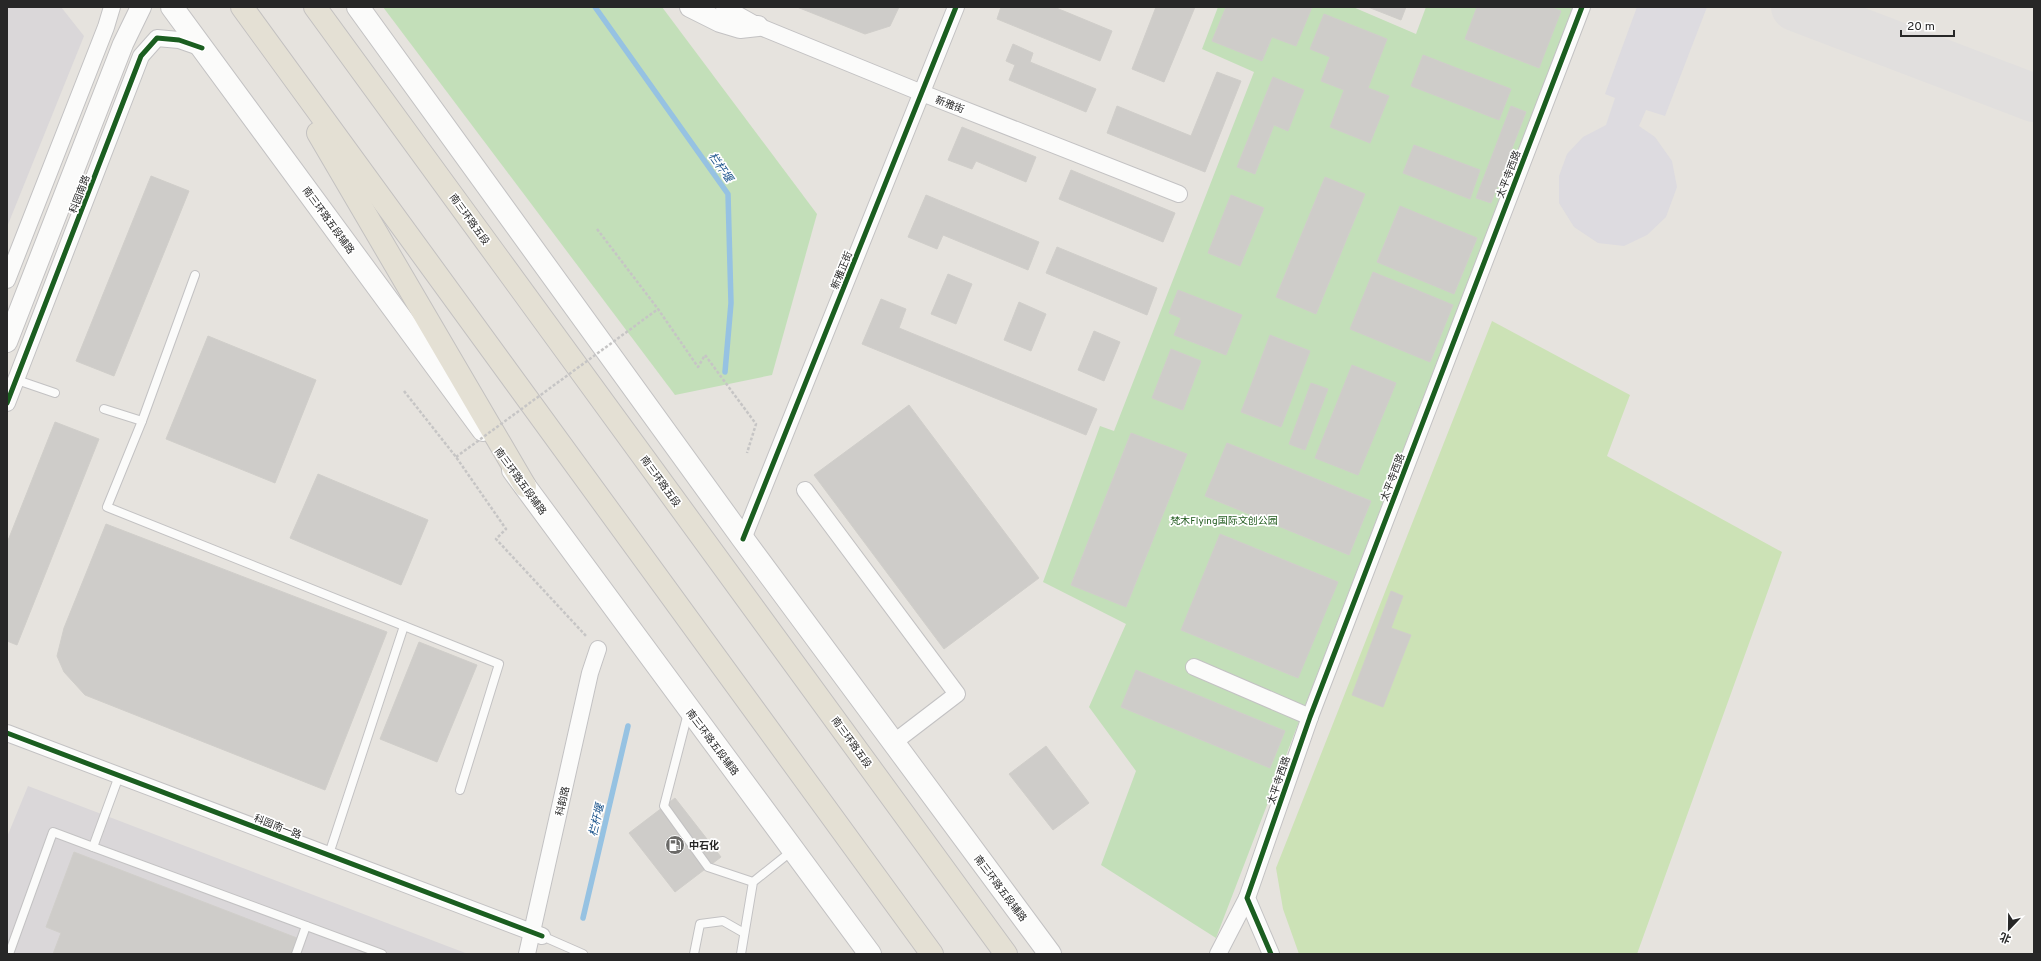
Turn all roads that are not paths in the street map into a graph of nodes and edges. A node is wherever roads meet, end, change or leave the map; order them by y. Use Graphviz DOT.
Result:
graph roads {
  1 [pos="112,7"];
  2 [pos="140,7"];
  3 [pos="172,7"];
  4 [pos="242,7"];
  5 [pos="315,7"];
  6 [pos="358,7"];
  7 [pos="690,7"];
  8 [pos="724,7"];
  9 [pos="956,7"];
  10 [pos="1582,7"];
  11 [pos="758,26"];
  12 [pos="256,27"];
  13 [pos="202,48"];
  14 [pos="922,93"];
  15 [pos="1179,194"];
  16 [pos="195,275"];
  17 [pos="7,280"];
  18 [pos="7,342"];
  19 [pos="17,380"];
  20 [pos="55,393"];
  21 [pos="7,404"];
  22 [pos="104,410"];
  23 [pos="142,421"];
  24 [pos="525,486"];
  25 [pos="805,490"];
  26 [pos="743,539"];
  27 [pos="404,626"];
  28 [pos="598,649"];
  29 [pos="1194,667"];
  30 [pos="689,710"];
  31 [pos="1310,717"];
  32 [pos="7,734"];
  33 [pos="893,743"];
  34 [pos="119,776"];
  35 [pos="460,790"];
  36 [pos="93,847"];
  37 [pos="793,850"];
  38 [pos="329,854"];
  39 [pos="753,882"];
  40 [pos="1246,898"];
  41 [pos="306,926"];
  42 [pos="537,934"];
  43 [pos="744,934"];
  44 [pos="9,954"];
  45 [pos="296,954"];
  46 [pos="382,954"];
  47 [pos="527,954"];
  48 [pos="583,954"];
  49 [pos="694,954"];
  50 [pos="741,954"];
  51 [pos="870,954"];
  52 [pos="932,954"];
  53 [pos="1006,954"];
  54 [pos="1050,954"];
  55 [pos="1218,954"];
  56 [pos="1271,954"];
  1 -- 17 [label="street"];
  2 -- 18 [label="street"];
  3 -- 13 [label="main road, 南三环路五段辅路"];
  4 -- 12 [label="highway"];
  5 -- 53 [label="highway, 南三环路五段"];
  6 -- 26 [label="main road, 南三环路五段辅路"];
  7 -- 11 [label="street"];
  8 -- 11 [label="street, 新雅街"];
  9 -- 14 [label="street, 新雅正街"];
  10 -- 31 [label="street, 太平寺西路"];
  11 -- 14 [label="street, 新雅街"];
  12 -- 24 [label="highway"];
  12 -- 52 [label="highway"];
  13 -- 19 [label="street, 科园南路"];
  13 -- 24 [label="main road, 南三环路五段辅路"];
  14 -- 15 [label="street, 新雅街"];
  14 -- 26 [label="street, 新雅正街"];
  16 -- 23 [label="lane"];
  19 -- 20 [label="lane"];
  19 -- 21 [label="street, 科园南路"];
  22 -- 23 [label="lane"];
  23 -- 27 [label="lane"];
  24 -- 30 [label="main road, 南三环路五段辅路"];
  25 -- 33 [label="street"];
  26 -- 33 [label="main road, 南三环路五段辅路"];
  27 -- 35 [label="lane"];
  27 -- 38 [label="lane"];
  28 -- 42 [label="street, 科韵路"];
  29 -- 31 [label="street"];
  30 -- 37 [label="main road, 南三环路五段辅路"];
  30 -- 39 [label="lane"];
  31 -- 40 [label="street, 太平寺西路"];
  32 -- 34 [label="street, 科园南一路"];
  33 -- 54 [label="main road, 南三环路五段辅路"];
  34 -- 36 [label="lane"];
  34 -- 38 [label="street, 科园南一路"];
  36 -- 41 [label="lane"];
  36 -- 44 [label="lane"];
  37 -- 39 [label="lane"];
  37 -- 51 [label="main road, 南三环路五段辅路"];
  38 -- 42 [label="street, 科园南一路"];
  39 -- 43 [label="lane"];
  40 -- 55 [label="street, 太平寺西路"];
  40 -- 56 [label="street"];
  41 -- 45 [label="lane"];
  41 -- 46 [label="lane"];
  42 -- 47 [label="street, 科韵路"];
  42 -- 48 [label="lane"];
  43 -- 49 [label="lane"];
  43 -- 50 [label="lane"];
}
